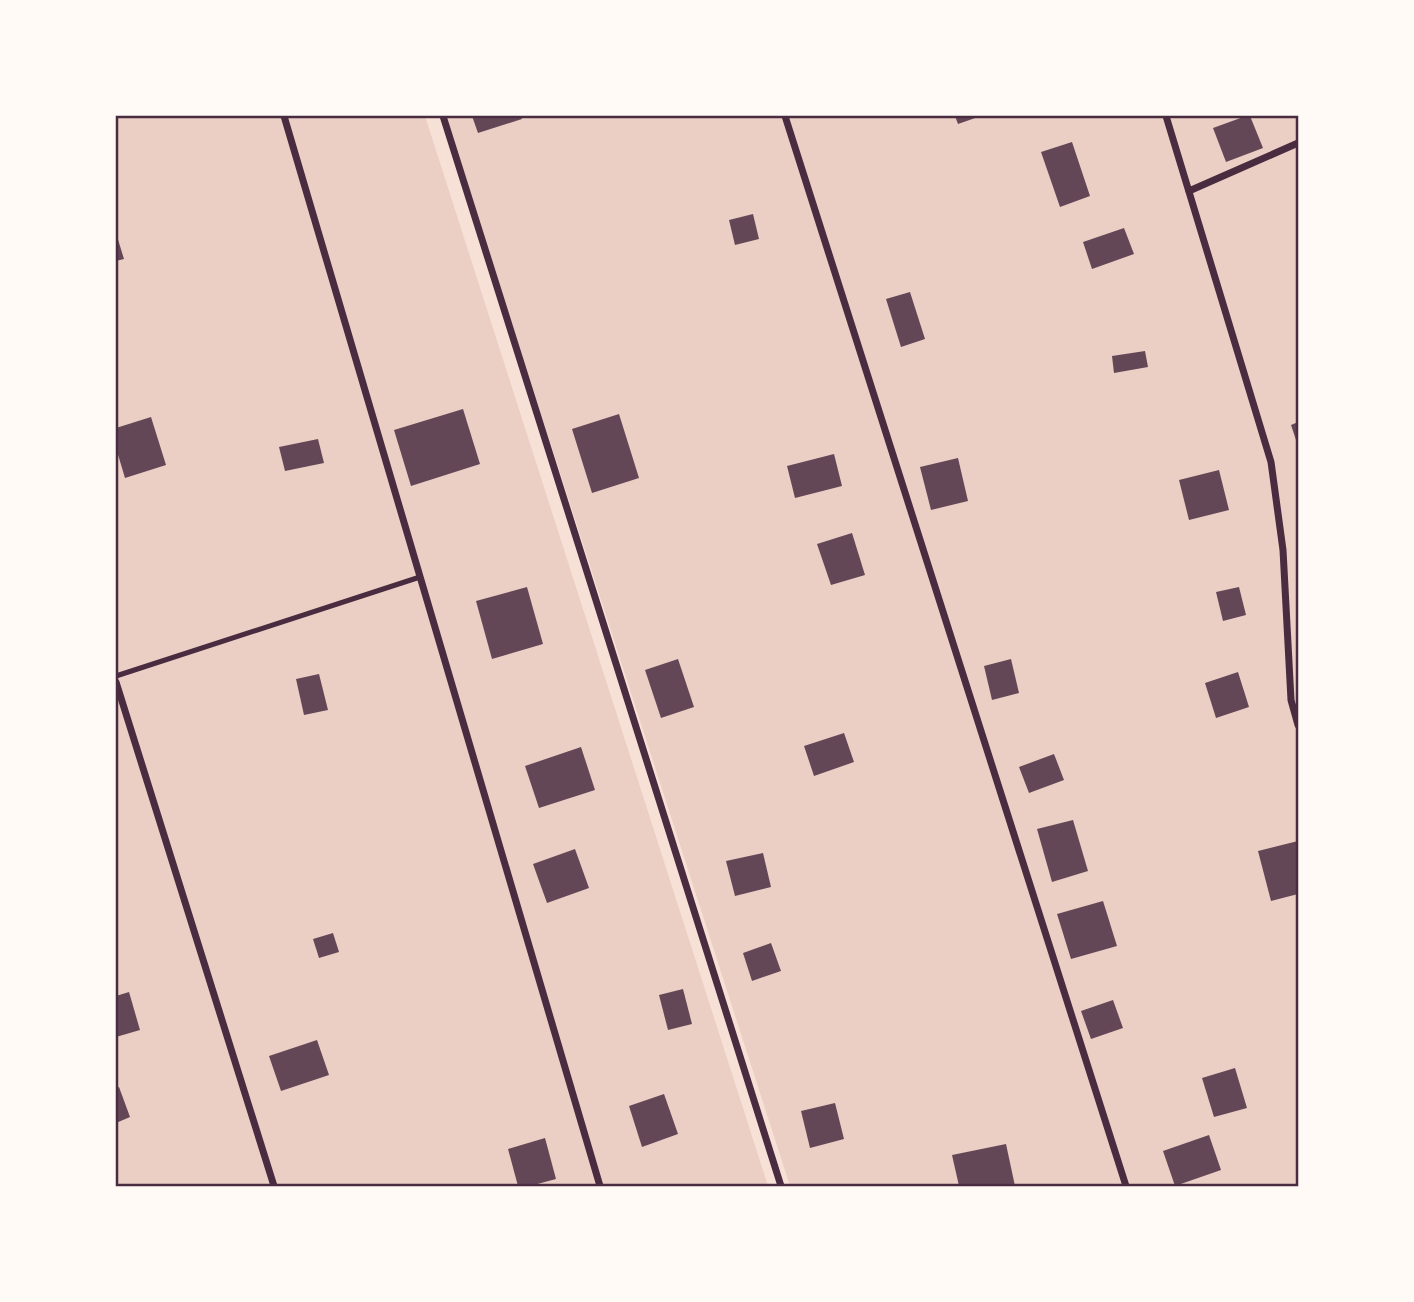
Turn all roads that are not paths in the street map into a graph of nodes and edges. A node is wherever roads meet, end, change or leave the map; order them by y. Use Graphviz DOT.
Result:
graph roads {
  1 [pos="284,116"];
  2 [pos="443,116"];
  3 [pos="785,116"];
  4 [pos="1166,116"];
  5 [pos="1298,143"];
  6 [pos="1189,191"];
  7 [pos="420,577"];
  8 [pos="116,676"];
  9 [pos="116,682"];
  10 [pos="1298,726"];
  11 [pos="274,1186"];
  12 [pos="600,1186"];
  13 [pos="781,1186"];
  14 [pos="1126,1186"];
  1 -- 7 [label="street"];
  2 -- 13 [label="street"];
  3 -- 14 [label="street"];
  4 -- 6 [label="street"];
  5 -- 6 [label="street"];
  6 -- 10 [label="street"];
  7 -- 8 [label="lane"];
  7 -- 12 [label="street"];
  9 -- 11 [label="street"];
}
